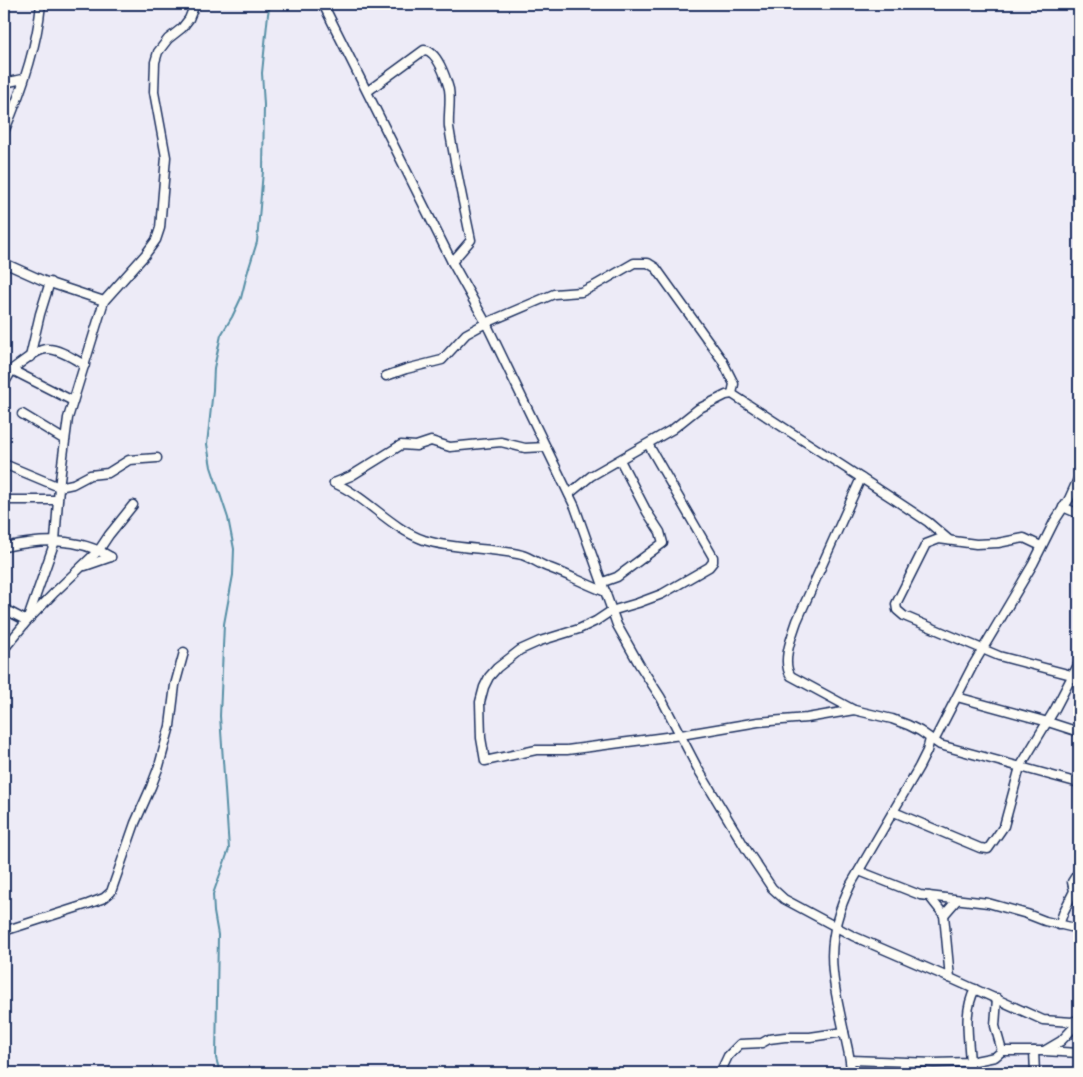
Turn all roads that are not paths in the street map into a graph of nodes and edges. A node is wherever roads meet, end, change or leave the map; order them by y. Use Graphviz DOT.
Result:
graph roads {
  1 [pos="42,4"];
  2 [pos="195,4"];
  3 [pos="324,4"];
  4 [pos="23,78"];
  5 [pos="4,83"];
  6 [pos="368,91"];
  7 [pos="4,132"];
  8 [pos="452,262"];
  9 [pos="4,263"];
  10 [pos="50,282"];
  11 [pos="104,301"];
  12 [pos="486,323"];
  13 [pos="30,357"];
  14 [pos="85,364"];
  15 [pos="12,370"];
  16 [pos="4,374"];
  17 [pos="386,376"];
  18 [pos="4,384"];
  19 [pos="732,394"];
  20 [pos="73,401"];
  21 [pos="22,414"];
  22 [pos="65,440"];
  23 [pos="648,444"];
  24 [pos="546,447"];
  25 [pos="157,458"];
  26 [pos="620,460"];
  27 [pos="4,464"];
  28 [pos="861,478"];
  29 [pos="1079,478"];
  30 [pos="59,487"];
  31 [pos="569,494"];
  32 [pos="4,500"];
  33 [pos="57,500"];
  34 [pos="134,506"];
  35 [pos="1062,507"];
  36 [pos="1079,514"];
  37 [pos="949,540"];
  38 [pos="54,541"];
  39 [pos="1041,546"];
  40 [pos="4,547"];
  41 [pos="99,550"];
  42 [pos="82,567"];
  43 [pos="598,572"];
  44 [pos="603,582"];
  45 [pos="590,585"];
  46 [pos="606,592"];
  47 [pos="4,609"];
  48 [pos="612,611"];
  49 [pos="27,621"];
  50 [pos="4,649"];
  51 [pos="982,650"];
  52 [pos="184,652"];
  53 [pos="1079,663"];
  54 [pos="1076,676"];
  55 [pos="957,697"];
  56 [pos="854,710"];
  57 [pos="1048,722"];
  58 [pos="1079,732"];
  59 [pos="680,735"];
  60 [pos="935,742"];
  61 [pos="1020,766"];
  62 [pos="1079,783"];
  63 [pos="894,812"];
  64 [pos="859,871"];
  65 [pos="1079,871"];
  66 [pos="929,896"];
  67 [pos="957,900"];
  68 [pos="944,915"];
  69 [pos="1060,925"];
  70 [pos="834,927"];
  71 [pos="1079,929"];
  72 [pos="4,931"];
  73 [pos="950,978"];
  74 [pos="964,984"];
  75 [pos="975,989"];
  76 [pos="970,998"];
  77 [pos="997,998"];
  78 [pos="1079,1021"];
  79 [pos="844,1032"];
  80 [pos="1002,1051"];
  81 [pos="1034,1051"];
  82 [pos="1044,1051"];
  83 [pos="1079,1053"];
  84 [pos="851,1060"];
  85 [pos="970,1062"];
  86 [pos="720,1073"];
  87 [pos="851,1073"];
  88 [pos="970,1073"];
  89 [pos="1035,1073"];
  1 -- 4 [label="street"];
  2 -- 11 [label="street"];
  3 -- 6 [label="street"];
  4 -- 5 [label="street"];
  4 -- 7 [label="street"];
  6 -- 8 [label="street"];
  6 -- 8 [label="street"];
  8 -- 12 [label="street"];
  9 -- 10 [label="street"];
  10 -- 11 [label="street"];
  10 -- 13 [label="street"];
  11 -- 14 [label="street"];
  12 -- 17 [label="street"];
  12 -- 19 [label="street"];
  12 -- 24 [label="street"];
  13 -- 14 [label="street"];
  13 -- 15 [label="street"];
  14 -- 20 [label="street"];
  15 -- 16 [label="street"];
  15 -- 18 [label="street"];
  15 -- 20 [label="street"];
  19 -- 23 [label="street"];
  19 -- 28 [label="street"];
  20 -- 22 [label="street"];
  21 -- 22 [label="street"];
  22 -- 30 [label="street"];
  23 -- 26 [label="street"];
  23 -- 48 [label="street"];
  24 -- 31 [label="street"];
  24 -- 45 [label="street"];
  25 -- 30 [label="street"];
  26 -- 31 [label="street"];
  26 -- 44 [label="street"];
  27 -- 30 [label="street"];
  28 -- 37 [label="street"];
  28 -- 56 [label="street"];
  29 -- 35 [label="street"];
  30 -- 33 [label="street"];
  31 -- 43 [label="street"];
  32 -- 33 [label="street"];
  33 -- 38 [label="street"];
  34 -- 41 [label="street"];
  35 -- 36 [label="street"];
  35 -- 39 [label="street"];
  37 -- 39 [label="street"];
  37 -- 51 [label="street"];
  38 -- 40 [label="street"];
  38 -- 41 [label="street"];
  38 -- 49 [label="street"];
  39 -- 51 [label="street"];
  41 -- 42 [label="street"];
  41 -- 42 [label="street"];
  42 -- 49 [label="street"];
  43 -- 44 [label="street"];
  43 -- 45 [label="street"];
  44 -- 46 [label="street"];
  45 -- 46 [label="street"];
  46 -- 48 [label="street"];
  47 -- 49 [label="street"];
  48 -- 59 [label="street"];
  48 -- 59 [label="street"];
  49 -- 50 [label="street"];
  51 -- 54 [label="street"];
  51 -- 55 [label="street"];
  52 -- 72 [label="street"];
  53 -- 54 [label="street"];
  54 -- 57 [label="street"];
  55 -- 57 [label="street"];
  55 -- 60 [label="street"];
  56 -- 59 [label="street"];
  56 -- 60 [label="street"];
  57 -- 58 [label="street"];
  57 -- 61 [label="street"];
  59 -- 70 [label="street"];
  60 -- 61 [label="street"];
  60 -- 63 [label="street"];
  61 -- 62 [label="street"];
  61 -- 63 [label="street"];
  63 -- 64 [label="street"];
  64 -- 66 [label="street"];
  64 -- 70 [label="street"];
  65 -- 69 [label="street"];
  66 -- 67 [label="street"];
  66 -- 68 [label="street"];
  67 -- 68 [label="street"];
  67 -- 69 [label="street"];
  68 -- 73 [label="street"];
  69 -- 71 [label="street"];
  70 -- 73 [label="street"];
  70 -- 79 [label="street"];
  73 -- 74 [label="street"];
  74 -- 75 [label="street"];
  74 -- 76 [label="street"];
  75 -- 76 [label="street"];
  75 -- 77 [label="street"];
  76 -- 85 [label="street"];
  77 -- 78 [label="street"];
  77 -- 80 [label="street"];
  78 -- 82 [label="street"];
  79 -- 84 [label="street"];
  79 -- 86 [label="street"];
  80 -- 81 [label="street"];
  80 -- 85 [label="street"];
  81 -- 82 [label="street"];
  81 -- 89 [label="street"];
  82 -- 83 [label="street"];
  84 -- 85 [label="street"];
  84 -- 87 [label="street"];
  85 -- 88 [label="street"];
}
